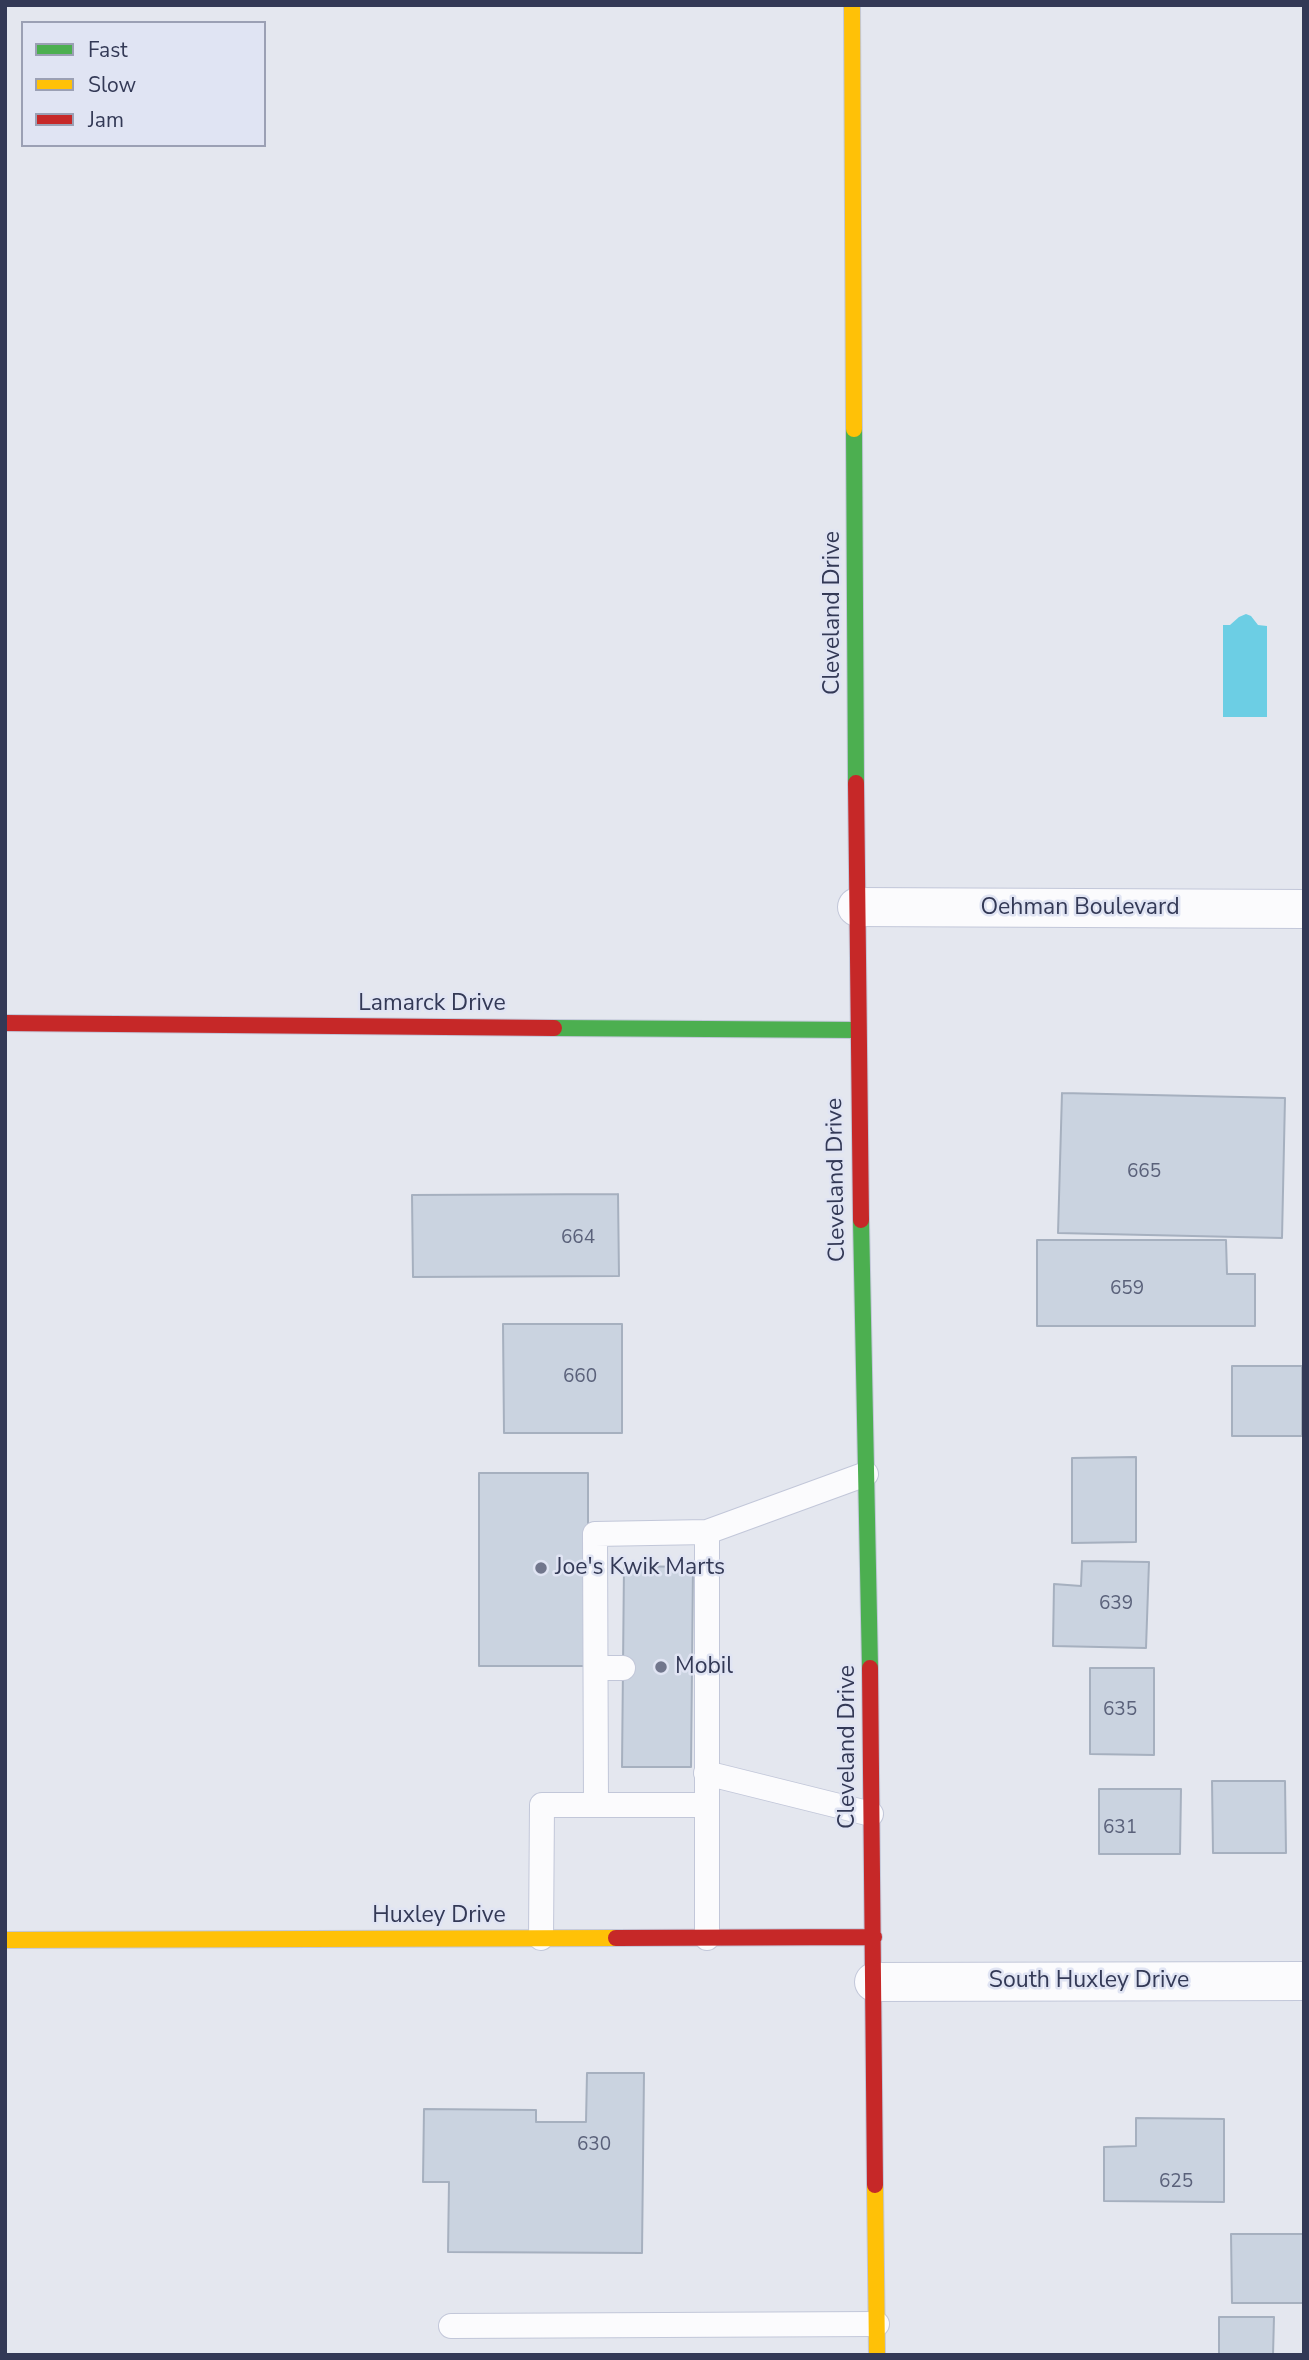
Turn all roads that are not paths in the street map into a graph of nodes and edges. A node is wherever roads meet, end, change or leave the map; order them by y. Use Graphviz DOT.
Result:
graph roads {
  1 [pos="852,5"];
  2 [pos="857,907"];
  3 [pos="1304,909"];
  4 [pos="5,1023"];
  5 [pos="858,1030"];
  6 [pos="866,1474"];
  7 [pos="707,1532"];
  8 [pos="597,1668"];
  9 [pos="623,1668"];
  10 [pos="706,1773"];
  11 [pos="596,1805"];
  12 [pos="707,1805"];
  13 [pos="871,1814"];
  14 [pos="874,1937"];
  15 [pos="541,1938"];
  16 [pos="706,1938"];
  17 [pos="5,1940"];
  18 [pos="1304,1981"];
  19 [pos="874,1982"];
  20 [pos="877,2324"];
  21 [pos="451,2326"];
  22 [pos="877,2355"];
  1 -- 2 [label="street, Cleveland Drive"];
  2 -- 3 [label="street, Oehman Boulevard"];
  2 -- 5 [label="street, Cleveland Drive"];
  4 -- 5 [label="street, Lamarck Drive"];
  5 -- 6 [label="street, Cleveland Drive"];
  6 -- 7 [label="lane"];
  6 -- 13 [label="street, Cleveland Drive"];
  7 -- 8 [label="lane"];
  7 -- 10 [label="lane"];
  8 -- 9 [label="lane"];
  8 -- 11 [label="lane"];
  10 -- 12 [label="lane"];
  10 -- 13 [label="lane"];
  11 -- 12 [label="lane"];
  11 -- 15 [label="lane"];
  12 -- 16 [label="lane"];
  13 -- 14 [label="street, Cleveland Drive"];
  14 -- 16 [label="street, Huxley Drive"];
  14 -- 19 [label="street, Cleveland Drive"];
  15 -- 16 [label="street, Huxley Drive"];
  15 -- 17 [label="street, Huxley Drive"];
  18 -- 19 [label="street, South Huxley Drive"];
  19 -- 20 [label="street, Cleveland Drive"];
  20 -- 21 [label="lane"];
  20 -- 22 [label="street, Cleveland Drive"];
}
